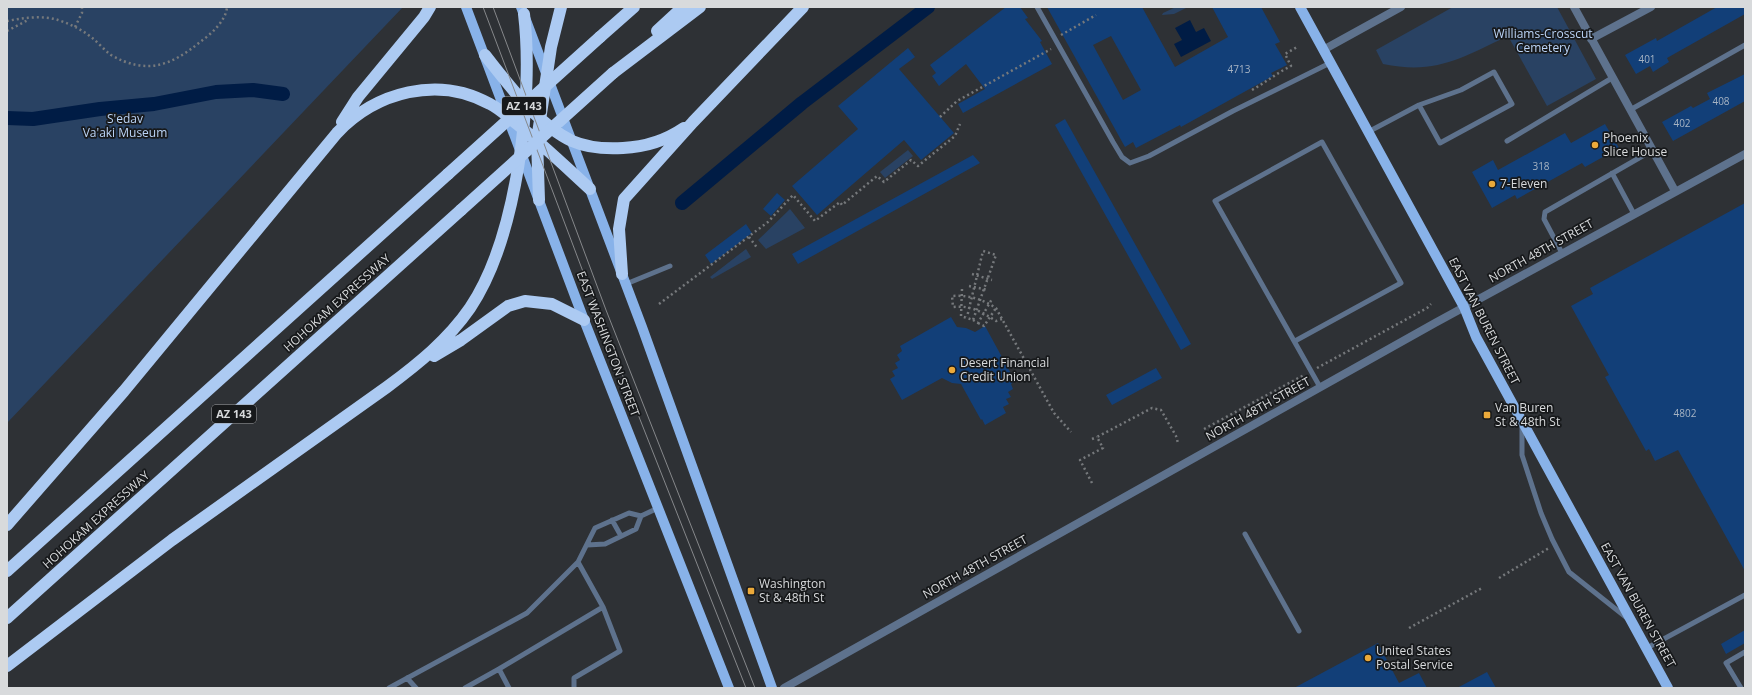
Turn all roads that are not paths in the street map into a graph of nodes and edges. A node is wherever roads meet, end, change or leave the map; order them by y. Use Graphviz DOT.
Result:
graph roads {
  1 [pos="430,7"];
  2 [pos="466,7"];
  3 [pos="560,7"];
  4 [pos="634,7"];
  5 [pos="683,7"];
  6 [pos="700,7"];
  7 [pos="803,7"];
  8 [pos="1037,7"];
  9 [pos="1300,7"];
  10 [pos="1401,7"];
  11 [pos="1574,7"];
  12 [pos="1651,7"];
  13 [pos="522,11"];
  14 [pos="1592,39"];
  15 [pos="1745,45"];
  16 [pos="1323,50"];
  17 [pos="485,55"];
  18 [pos="1330,63"];
  19 [pos="613,73"];
  20 [pos="547,75"];
  21 [pos="1612,78"];
  22 [pos="526,103"];
  23 [pos="1419,105"];
  24 [pos="1630,110"];
  25 [pos="507,116"];
  26 [pos="540,117"];
  27 [pos="693,122"];
  28 [pos="523,129"];
  29 [pos="1368,132"];
  30 [pos="537,140"];
  31 [pos="571,140"];
  32 [pos="1507,141"];
  33 [pos="329,142"];
  34 [pos="520,150"];
  35 [pos="1653,150"];
  36 [pos="1745,154"];
  37 [pos="1612,173"];
  38 [pos="590,190"];
  39 [pos="1675,191"];
  40 [pos="539,200"];
  41 [pos="1634,214"];
  42 [pos="1562,253"];
  43 [pos="670,266"];
  44 [pos="624,279"];
  45 [pos="1464,307"];
  46 [pos="584,320"];
  47 [pos="1295,341"];
  48 [pos="416,366"];
  49 [pos="1320,387"];
  50 [pos="1522,420"];
  51 [pos="658,508"];
  52 [pos="641,516"];
  53 [pos="612,520"];
  54 [pos="7,525"];
  55 [pos="1245,534"];
  56 [pos="621,536"];
  57 [pos="587,545"];
  58 [pos="578,562"];
  59 [pos="7,570"];
  60 [pos="1745,595"];
  61 [pos="603,607"];
  62 [pos="7,618"];
  63 [pos="1633,623"];
  64 [pos="1300,631"];
  65 [pos="1647,648"];
  66 [pos="1745,652"];
  67 [pos="7,666"];
  68 [pos="499,669"];
  69 [pos="407,678"];
  70 [pos="389,688"];
  71 [pos="416,688"];
  72 [pos="465,688"];
  73 [pos="509,688"];
  74 [pos="574,688"];
  75 [pos="729,688"];
  76 [pos="772,688"];
  77 [pos="784,688"];
  78 [pos="1668,688"];
  79 [pos="1741,688"];
  1 -- 33 [label="highway"];
  2 -- 17 [label="main road, EAST WASHINGTON STREET"];
  3 -- 20 [label="highway"];
  4 -- 59 [label="highway, HOHOKAM EXPRESSWAY / AZ 143, bridge"];
  5 -- 19 [label="highway, HOHOKAM EXPRESSWAY / AZ 143"];
  6 -- 19 [label="highway"];
  7 -- 27 [label="highway"];
  8 -- 18 [label="lane"];
  9 -- 16 [label="main road, EAST VAN BUREN STREET"];
  10 -- 16 [label="street"];
  11 -- 14 [label="street"];
  12 -- 14 [label="street"];
  13 -- 20 [label="main road"];
  13 -- 22 [label="highway"];
  14 -- 21 [label="street"];
  15 -- 24 [label="lane"];
  16 -- 18 [label="main road, EAST VAN BUREN STREET"];
  17 -- 22 [label="highway"];
  17 -- 25 [label="main road, EAST WASHINGTON STREET"];
  18 -- 29 [label="main road, EAST VAN BUREN STREET"];
  19 -- 62 [label="highway, HOHOKAM EXPRESSWAY / AZ 143, bridge"];
  20 -- 26 [label="highway"];
  20 -- 31 [label="main road"];
  21 -- 24 [label="street"];
  21 -- 32 [label="lane"];
  22 -- 26 [label="highway"];
  22 -- 28 [label="highway"];
  23 -- 23 [label="lane"];
  23 -- 29 [label="lane"];
  24 -- 35 [label="street"];
  25 -- 28 [label="highway"];
  25 -- 33 [label="highway"];
  25 -- 34 [label="main road, EAST WASHINGTON STREET"];
  26 -- 30 [label="highway"];
  26 -- 31 [label="highway"];
  27 -- 31 [label="highway"];
  27 -- 44 [label="highway"];
  28 -- 30 [label="highway"];
  28 -- 34 [label="highway"];
  29 -- 45 [label="main road, EAST VAN BUREN STREET"];
  30 -- 38 [label="highway"];
  30 -- 40 [label="highway"];
  31 -- 38 [label="main road"];
  33 -- 54 [label="highway"];
  34 -- 40 [label="main road, EAST WASHINGTON STREET"];
  34 -- 48 [label="highway"];
  35 -- 37 [label="lane"];
  35 -- 39 [label="street"];
  36 -- 39 [label="street, NORTH 48TH STREET"];
  37 -- 41 [label="lane"];
  37 -- 42 [label="lane"];
  38 -- 44 [label="main road"];
  39 -- 41 [label="street, NORTH 48TH STREET"];
  40 -- 46 [label="main road, EAST WASHINGTON STREET"];
  41 -- 42 [label="street, NORTH 48TH STREET"];
  42 -- 45 [label="street, NORTH 48TH STREET"];
  43 -- 44 [label="lane"];
  44 -- 76 [label="main road"];
  45 -- 49 [label="street, NORTH 48TH STREET"];
  45 -- 50 [label="main road, EAST VAN BUREN STREET"];
  46 -- 48 [label="highway"];
  46 -- 51 [label="main road, EAST WASHINGTON STREET"];
  47 -- 47 [label="lane"];
  47 -- 49 [label="lane"];
  48 -- 67 [label="highway"];
  49 -- 77 [label="street, NORTH 48TH STREET"];
  50 -- 63 [label="main road, EAST VAN BUREN STREET"];
  50 -- 63 [label="lane"];
  51 -- 52 [label="lane"];
  51 -- 75 [label="main road, EAST WASHINGTON STREET"];
  52 -- 53 [label="lane"];
  52 -- 56 [label="lane"];
  53 -- 56 [label="lane"];
  53 -- 57 [label="lane"];
  55 -- 64 [label="lane"];
  56 -- 57 [label="lane"];
  57 -- 58 [label="lane"];
  58 -- 61 [label="lane"];
  58 -- 69 [label="lane"];
  60 -- 65 [label="lane"];
  61 -- 68 [label="lane"];
  61 -- 74 [label="lane"];
  63 -- 65 [label="main road, EAST VAN BUREN STREET"];
  65 -- 78 [label="main road, EAST VAN BUREN STREET"];
  66 -- 79 [label="lane"];
  68 -- 72 [label="lane"];
  68 -- 73 [label="lane"];
  69 -- 70 [label="lane"];
  69 -- 71 [label="lane"];
}
